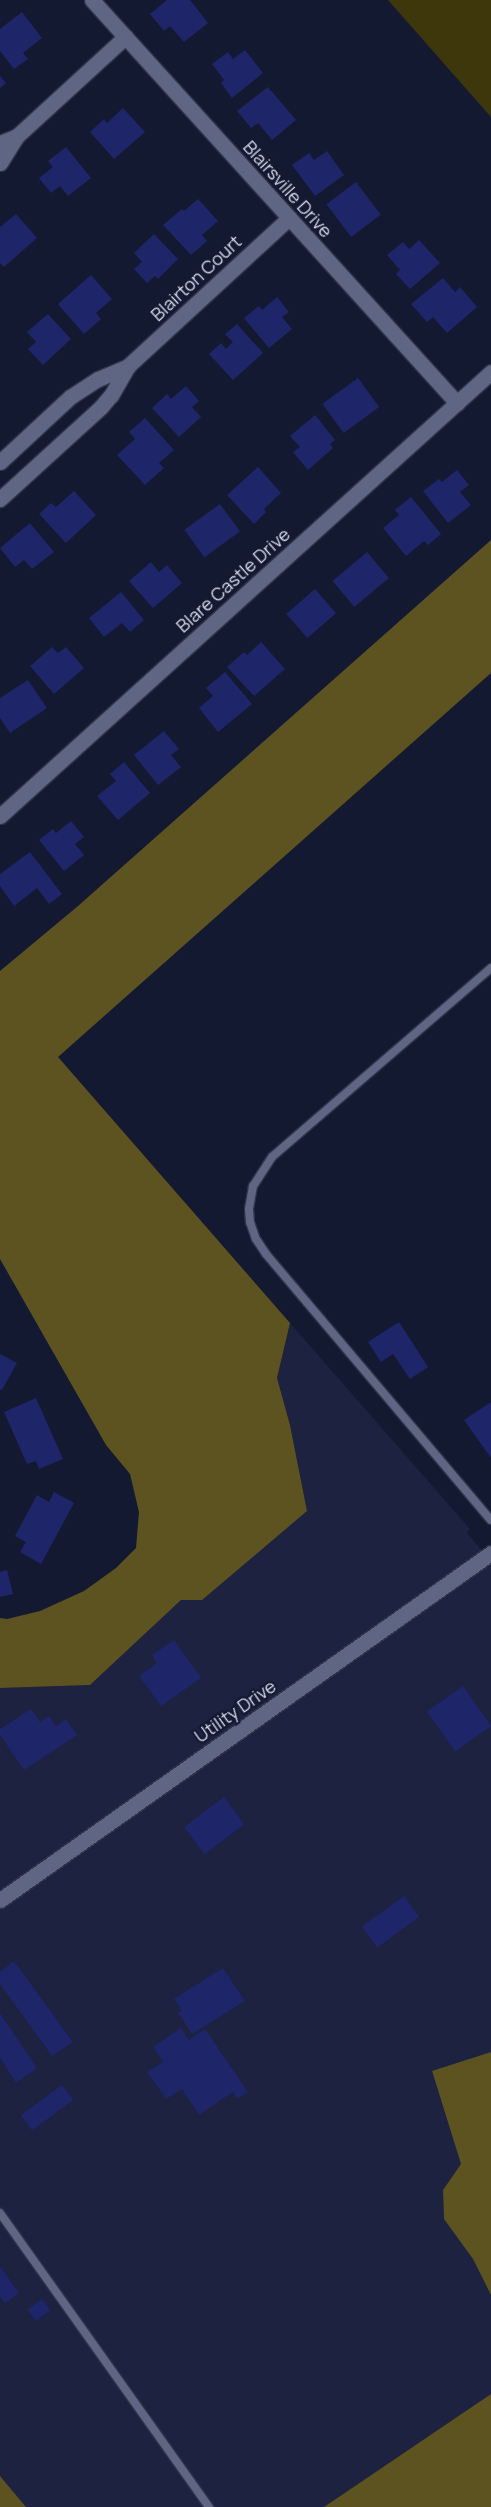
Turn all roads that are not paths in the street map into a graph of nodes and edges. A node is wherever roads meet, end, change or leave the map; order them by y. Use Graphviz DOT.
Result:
graph roads {
  1 [pos="92,0"];
  2 [pos="125,37"];
  3 [pos="16,136"];
  4 [pos="0,143"];
  5 [pos="0,163"];
  6 [pos="289,218"];
  7 [pos="128,366"];
  8 [pos="491,372"];
  9 [pos="457,403"];
  10 [pos="0,462"];
  11 [pos="0,499"];
  12 [pos="0,816"];
  13 [pos="491,968"];
  14 [pos="491,1520"];
  15 [pos="491,1553"];
  16 [pos="0,1900"];
  17 [pos="0,2213"];
  18 [pos="209,2507"];
  1 -- 2 [label="street, Blairsville Drive"];
  2 -- 3 [label="street"];
  2 -- 6 [label="street, Blairsville Drive"];
  3 -- 4 [label="street"];
  3 -- 5 [label="street"];
  6 -- 7 [label="street, Blairton Court"];
  6 -- 9 [label="street, Blairsville Drive"];
  7 -- 10 [label="street, Blairton Court"];
  7 -- 11 [label="street, Blairton Court"];
  8 -- 9 [label="street, Blare Castle Drive"];
  9 -- 12 [label="street, Blare Castle Drive"];
  13 -- 14 [label="lane"];
  15 -- 16 [label="street, Utility Drive"];
  17 -- 18 [label="lane"];
}
